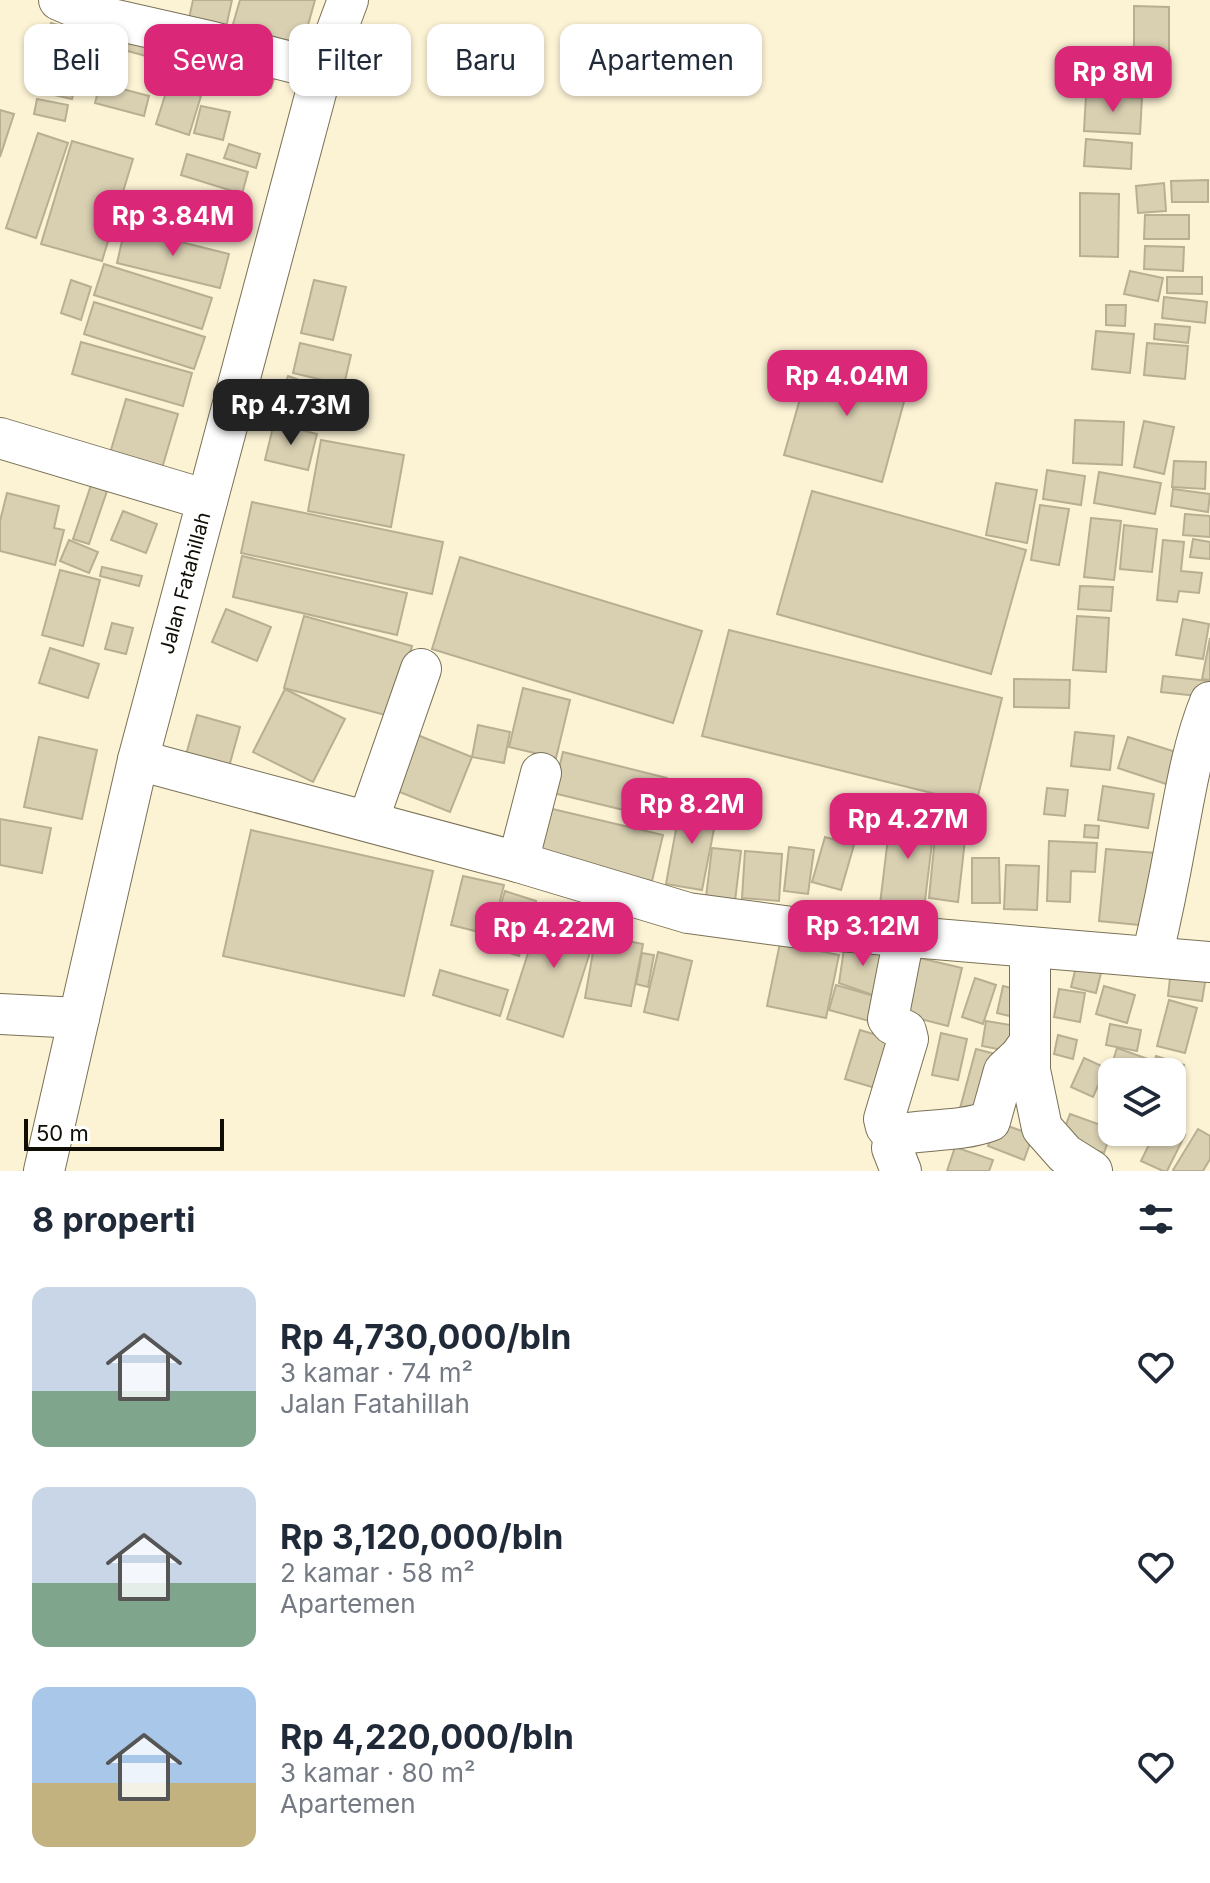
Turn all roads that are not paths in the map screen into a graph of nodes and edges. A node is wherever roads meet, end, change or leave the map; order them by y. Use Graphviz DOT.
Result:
graph roads {
  1 [pos="59,0"];
  2 [pos="348,0"];
  3 [pos="339,24"];
  4 [pos="289,62"];
  5 [pos="315,96"];
  6 [pos="0,438"];
  7 [pos="207,500"];
  8 [pos="421,669"];
  9 [pos="1210,702"];
  10 [pos="138,760"];
  11 [pos="541,773"];
  12 [pos="368,821"];
  13 [pos="518,862"];
  14 [pos="904,937"];
  15 [pos="1030,947"];
  16 [pos="1152,957"];
  17 [pos="1210,962"];
  18 [pos="0,1014"];
  19 [pos="79,1018"];
  20 [pos="1030,1042"];
  21 [pos="898,1153"];
  22 [pos="44,1171"];
  23 [pos="1092,1171"];
  1 -- 4 [label="street"];
  2 -- 3 [label="street, Jalan Fatahillah"];
  5 -- 7 [label="street, Jalan Fatahillah"];
  6 -- 7 [label="street"];
  7 -- 10 [label="street, Jalan Fatahillah"];
  8 -- 12 [label="street"];
  9 -- 16 [label="street"];
  10 -- 12 [label="street"];
  10 -- 19 [label="street, Jalan Fatahillah"];
  11 -- 13 [label="street"];
  12 -- 13 [label="street"];
  13 -- 14 [label="street"];
  14 -- 15 [label="street"];
  14 -- 21 [label="street"];
  15 -- 16 [label="street"];
  15 -- 20 [label="street"];
  16 -- 17 [label="street"];
  18 -- 19 [label="street"];
  19 -- 22 [label="street, Jalan Fatahillah"];
  20 -- 21 [label="street"];
  20 -- 23 [label="street"];
}
